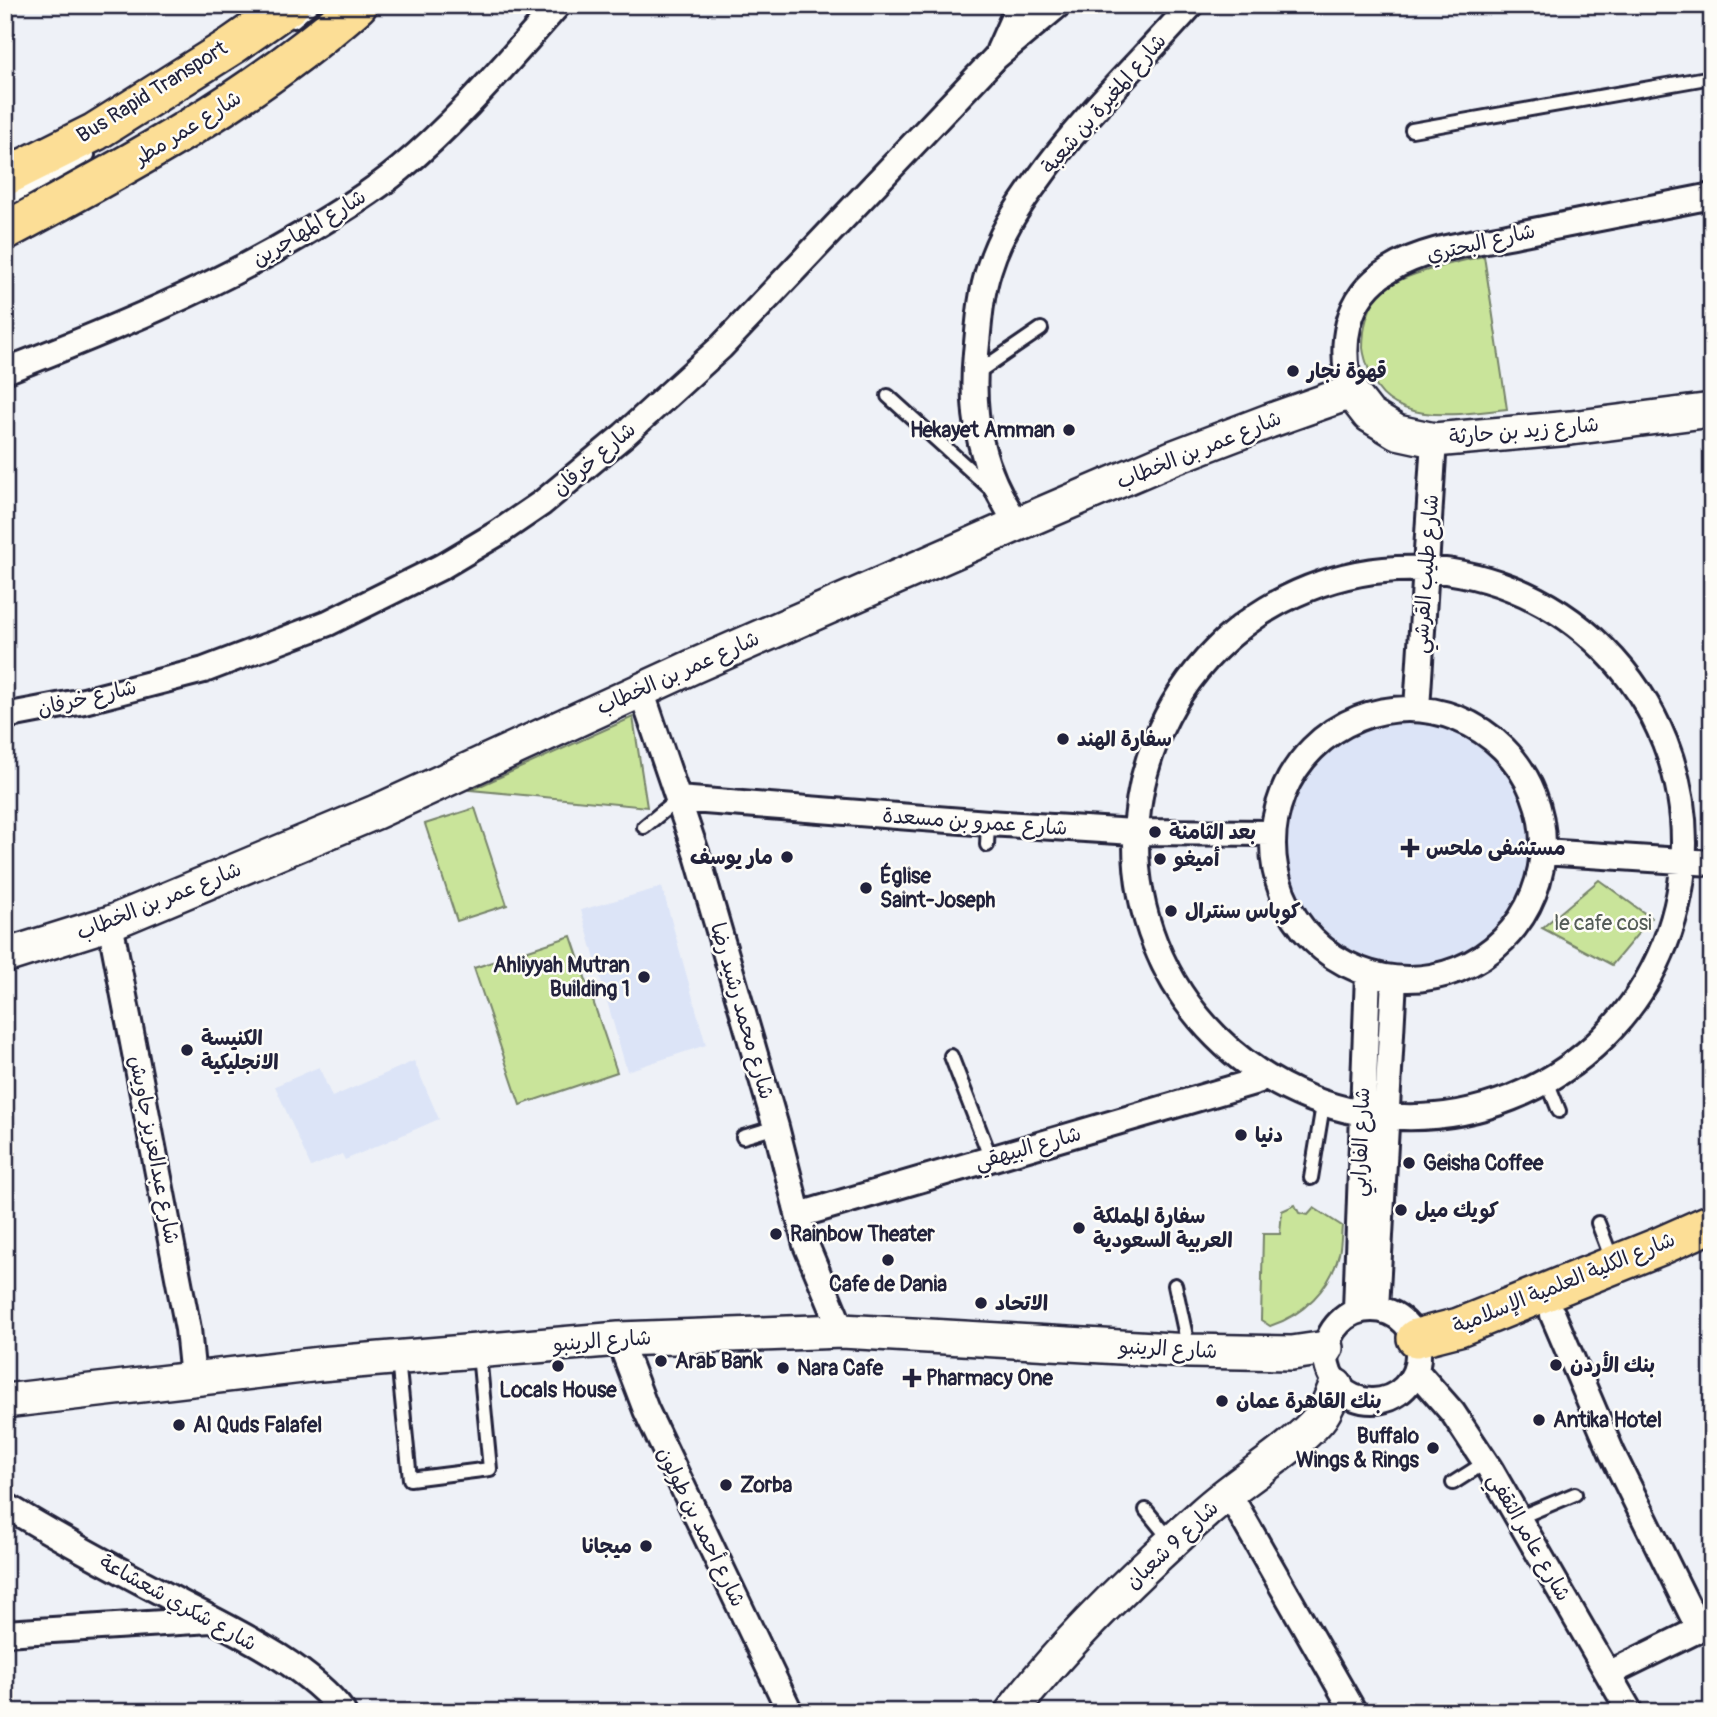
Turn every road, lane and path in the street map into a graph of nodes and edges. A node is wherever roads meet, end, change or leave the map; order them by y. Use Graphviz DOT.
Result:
graph roads {
  1 [pos="313,5"];
  2 [pos="358,5"];
  3 [pos="558,5"];
  4 [pos="1019,5"];
  5 [pos="1058,5"];
  6 [pos="1191,5"];
  7 [pos="285,18"];
  8 [pos="996,57"];
  9 [pos="1712,77"];
  10 [pos="1412,130"];
  11 [pos="102,147"];
  12 [pos="5,177"];
  13 [pos="1712,196"];
  14 [pos="5,201"];
  15 [pos="5,232"];
  16 [pos="1041,329"];
  17 [pos="5,371"];
  18 [pos="974,375"];
  19 [pos="1352,392"];
  20 [pos="888,396"];
  21 [pos="1712,410"];
  22 [pos="1434,440"];
  23 [pos="998,495"];
  24 [pos="1018,524"];
  25 [pos="1425,568"];
  26 [pos="641,691"];
  27 [pos="1417,709"];
  28 [pos="5,716"];
  29 [pos="678,799"];
  30 [pos="644,827"];
  31 [pos="1134,832"];
  32 [pos="1273,833"];
  33 [pos="1543,852"];
  34 [pos="1687,861"];
  35 [pos="1712,863"];
  36 [pos="110,923"];
  37 [pos="5,956"];
  38 [pos="1368,973"];
  39 [pos="1394,979"];
  40 [pos="951,1056"];
  41 [pos="1545,1076"];
  42 [pos="1257,1081"];
  43 [pos="1323,1105"];
  44 [pos="1362,1110"];
  45 [pos="1559,1111"];
  46 [pos="1388,1114"];
  47 [pos="776,1127"];
  48 [pos="743,1137"];
  49 [pos="990,1159"];
  50 [pos="1311,1178"];
  51 [pos="799,1215"];
  52 [pos="1598,1223"];
  53 [pos="1712,1223"];
  54 [pos="1712,1247"];
  55 [pos="1614,1265"];
  56 [pos="1175,1285"];
  57 [pos="1366,1310"];
  58 [pos="1552,1315"];
  59 [pos="842,1331"];
  60 [pos="619,1339"];
  61 [pos="1326,1348"];
  62 [pos="479,1350"];
  63 [pos="1189,1351"];
  64 [pos="1292,1353"];
  65 [pos="1417,1357"];
  66 [pos="397,1358"];
  67 [pos="193,1378"];
  68 [pos="1336,1386"];
  69 [pos="5,1401"];
  70 [pos="1321,1417"];
  71 [pos="1486,1462"];
  72 [pos="1453,1483"];
  73 [pos="1228,1492"];
  74 [pos="1575,1494"];
  75 [pos="5,1505"];
  76 [pos="1146,1510"];
  77 [pos="1518,1518"];
  78 [pos="1172,1542"];
  79 [pos="213,1620"];
  80 [pos="1706,1626"];
  81 [pos="5,1633"];
  82 [pos="1608,1674"];
  83 [pos="343,1712"];
  84 [pos="790,1712"];
  85 [pos="1012,1712"];
  86 [pos="1354,1712"];
  87 [pos="1630,1712"];
  1 -- 7 [label="lane"];
  2 -- 15 [label="main road, شارع عمر مطر"];
  3 -- 17 [label="street, شارع المهاجرين"];
  4 -- 8 [label="street"];
  5 -- 8 [label="street, شارع خرفان"];
  6 -- 18 [label="street, شارع المغيرة بن شعبة"];
  7 -- 12 [label="main road"];
  8 -- 28 [label="street, شارع خرفان"];
  9 -- 10 [label="lane"];
  11 -- 14 [label="lane, Bus Rapid Transport"];
  13 -- 19 [label="street, شارع البحتري"];
  16 -- 18 [label="lane"];
  18 -- 23 [label="street, شارع المغيرة بن شعبة"];
  19 -- 22 [label="street, شارع زيد بن حارثة"];
  19 -- 24 [label="street, شارع عمر بن الخطاب"];
  20 -- 23 [label="lane"];
  21 -- 22 [label="street, شارع زيد بن حارثة"];
  22 -- 25 [label="street, شارع طليب القرشي"];
  23 -- 24 [label="street, شارع المغيرة بن شعبة"];
  24 -- 26 [label="street, شارع عمر بن الخطاب"];
  25 -- 27 [label="street, شارع طليب القرشي"];
  25 -- 31 [label="street"];
  25 -- 34 [label="street"];
  26 -- 29 [label="street, شارع محمد رشيد رضا"];
  26 -- 36 [label="street, شارع عمر بن الخطاب"];
  27 -- 32 [label="street"];
  27 -- 33 [label="street"];
  29 -- 30 [label="lane"];
  29 -- 31 [label="street, شارع عمرو بن مسعدة"];
  29 -- 47 [label="street, شارع محمد رشيد رضا"];
  31 -- 32 [label="street, شارع عمرو بن مسعدة"];
  31 -- 42 [label="street"];
  32 -- 38 [label="street"];
  33 -- 34 [label="street"];
  33 -- 39 [label="street"];
  34 -- 35 [label="street"];
  34 -- 41 [label="street"];
  36 -- 37 [label="street, شارع عمر بن الخطاب"];
  36 -- 67 [label="street, شارع عبدالعزيز جاويش"];
  38 -- 39 [label="street"];
  38 -- 44 [label="street, شارع الفارابي"];
  39 -- 46 [label="street, شارع الفارابي"];
  40 -- 49 [label="lane"];
  41 -- 45 [label="lane"];
  41 -- 46 [label="street"];
  42 -- 43 [label="street"];
  42 -- 49 [label="street, شارع البيهقي"];
  43 -- 44 [label="street"];
  43 -- 50 [label="lane"];
  44 -- 46 [label="street"];
  44 -- 57 [label="street, شارع الفارابي"];
  46 -- 57 [label="street, شارع الفارابي"];
  47 -- 48 [label="lane"];
  47 -- 51 [label="street, شارع محمد رشيد رضا"];
  49 -- 51 [label="street, شارع البيهقي"];
  51 -- 59 [label="street, شارع محمد رشيد رضا"];
  52 -- 55 [label="lane"];
  53 -- 55 [label="main road, شارع الكلية العلمية الإسلامية"];
  54 -- 58 [label="main road, شارع الكلية العلمية الإسلامية"];
  55 -- 65 [label="main road, شارع الكلية العلمية الإسلامية"];
  56 -- 63 [label="lane"];
  57 -- 61 [label="street"];
  57 -- 65 [label="street"];
  58 -- 65 [label="main road, شارع الكلية العلمية الإسلامية"];
  58 -- 80 [label="street"];
  59 -- 60 [label="street, شارع الرينبو"];
  59 -- 63 [label="street, شارع الرينبو"];
  60 -- 62 [label="street, شارع الرينبو"];
  60 -- 84 [label="street, شارع أحمد بن طولون"];
  61 -- 64 [label="street, شارع الرينبو"];
  61 -- 68 [label="street"];
  62 -- 66 [label="street, شارع الرينبو"];
  62 -- 66 [label="lane"];
  63 -- 64 [label="street, شارع الرينبو"];
  64 -- 70 [label="street"];
  65 -- 68 [label="street"];
  65 -- 71 [label="street, شارع عامر الثقفي"];
  66 -- 67 [label="street, شارع الرينبو"];
  67 -- 69 [label="street, شارع الرينبو"];
  68 -- 70 [label="street, شارع 9 شعبان"];
  70 -- 73 [label="street, شارع 9 شعبان"];
  71 -- 72 [label="lane"];
  71 -- 77 [label="street, شارع عامر الثقفي"];
  73 -- 78 [label="street, شارع 9 شعبان"];
  73 -- 86 [label="street"];
  74 -- 77 [label="lane"];
  75 -- 79 [label="street, شارع شكري شعشاعة"];
  76 -- 78 [label="lane"];
  77 -- 82 [label="street, شارع عامر الثقفي"];
  78 -- 85 [label="street, شارع 9 شعبان"];
  79 -- 81 [label="street"];
  79 -- 83 [label="street, شارع شكري شعشاعة"];
  80 -- 82 [label="street"];
  82 -- 87 [label="street, شارع عامر الثقفي"];
}
